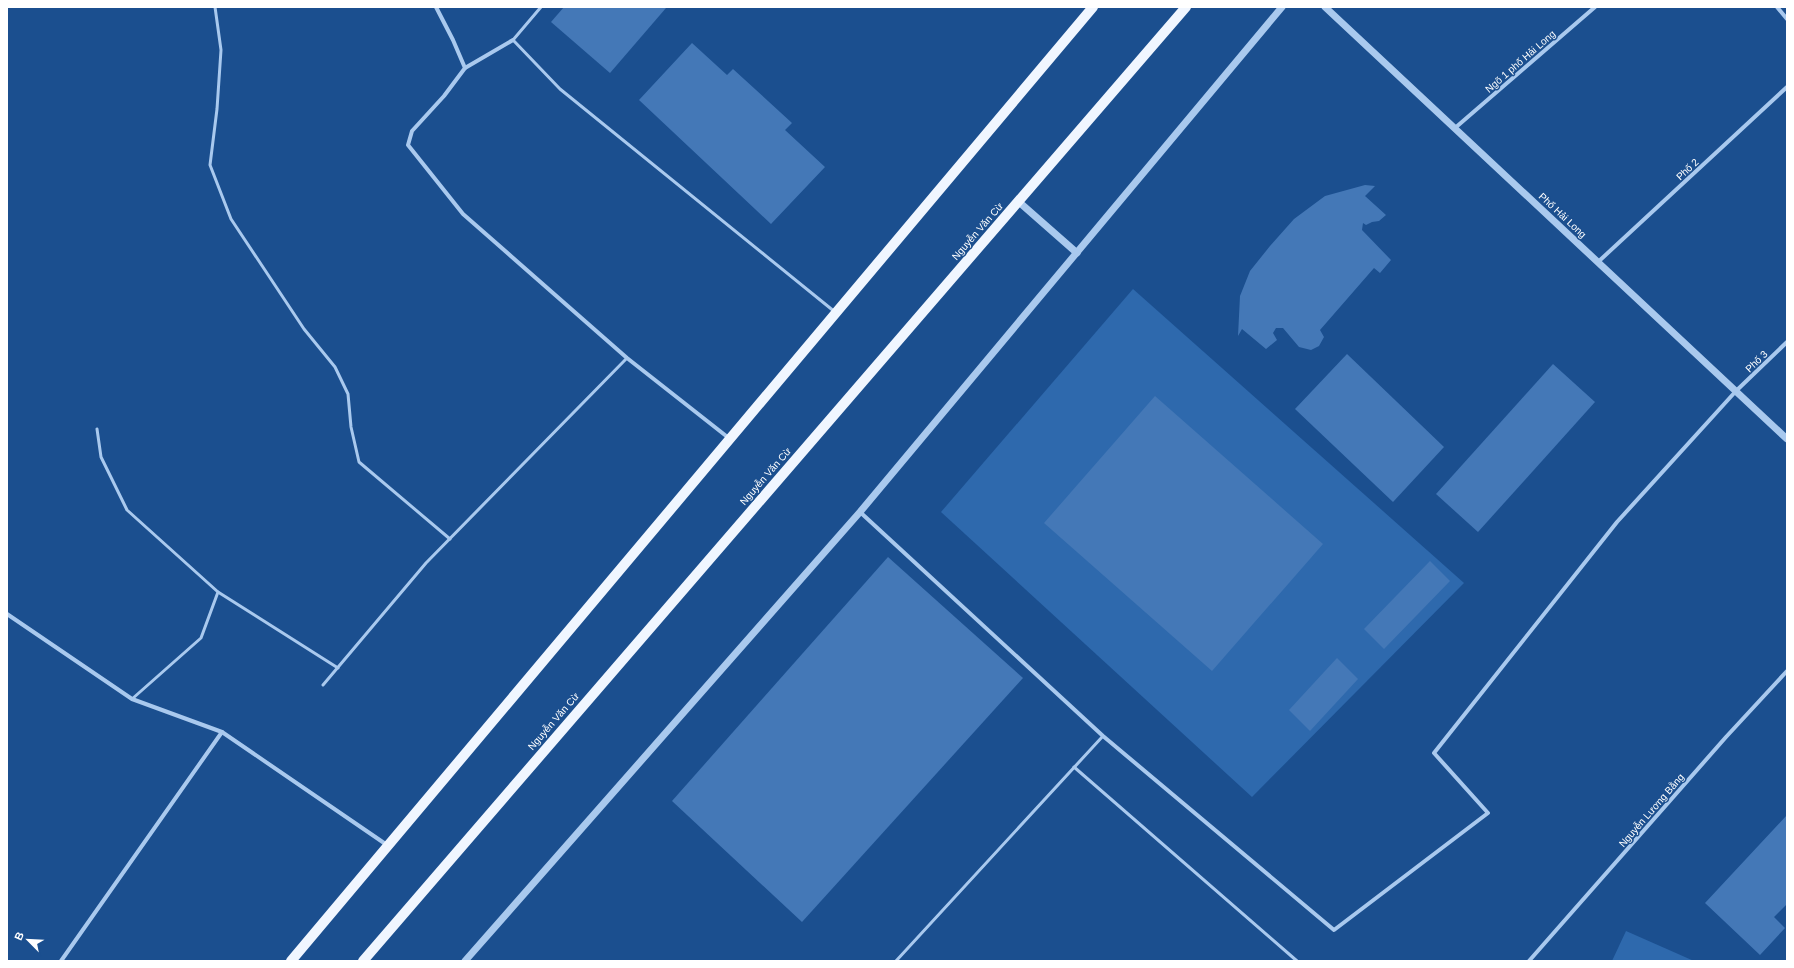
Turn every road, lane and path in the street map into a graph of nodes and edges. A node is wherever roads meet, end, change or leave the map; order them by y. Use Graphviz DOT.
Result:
graph roads {
  1 [pos="216,7"];
  2 [pos="436,7"];
  3 [pos="541,7"];
  4 [pos="1093,7"];
  5 [pos="1186,7"];
  6 [pos="1282,7"];
  7 [pos="1325,7"];
  8 [pos="1595,7"];
  9 [pos="1777,7"];
  10 [pos="1787,19"];
  11 [pos="513,40"];
  12 [pos="465,68"];
  13 [pos="1787,87"];
  14 [pos="1455,128"];
  15 [pos="1019,202"];
  16 [pos="1077,253"];
  17 [pos="1598,262"];
  18 [pos="836,313"];
  19 [pos="1787,342"];
  20 [pos="627,358"];
  21 [pos="1736,391"];
  22 [pos="97,428"];
  23 [pos="1787,439"];
  24 [pos="730,440"];
  25 [pos="860,512"];
  26 [pos="450,539"];
  27 [pos="218,592"];
  28 [pos="7,614"];
  29 [pos="338,668"];
  30 [pos="1787,671"];
  31 [pos="323,685"];
  32 [pos="132,699"];
  33 [pos="222,732"];
  34 [pos="1103,736"];
  35 [pos="1074,767"];
  36 [pos="389,846"];
  37 [pos="61,961"];
  38 [pos="291,961"];
  39 [pos="363,961"];
  40 [pos="465,961"];
  41 [pos="896,961"];
  42 [pos="1297,961"];
  43 [pos="1528,961"];
  1 -- 26 [label="lane"];
  2 -- 12 [label="street"];
  3 -- 11 [label="lane"];
  4 -- 18 [label="main road"];
  5 -- 15 [label="main road, Nguyễn Văn Cừ"];
  6 -- 16 [label="street"];
  7 -- 14 [label="street, Phố Hải Long"];
  8 -- 14 [label="street, Ngõ 1 phố Hải Long"];
  9 -- 10 [label="street"];
  11 -- 12 [label="street"];
  11 -- 18 [label="lane"];
  12 -- 20 [label="street"];
  13 -- 17 [label="street, Phố 2"];
  14 -- 17 [label="street, Phố Hải Long"];
  15 -- 16 [label="street"];
  15 -- 39 [label="main road, Nguyễn Văn Cừ"];
  16 -- 25 [label="street"];
  17 -- 21 [label="street, Phố Hải Long"];
  18 -- 24 [label="main road"];
  19 -- 21 [label="street, Phố 3"];
  20 -- 24 [label="street"];
  20 -- 26 [label="lane"];
  21 -- 23 [label="street, Phố Hải Long"];
  21 -- 34 [label="street, Phố 3"];
  22 -- 27 [label="lane"];
  24 -- 36 [label="main road"];
  25 -- 34 [label="street"];
  25 -- 40 [label="street"];
  26 -- 29 [label="lane"];
  27 -- 29 [label="lane"];
  27 -- 32 [label="lane"];
  28 -- 32 [label="street"];
  29 -- 31 [label="lane"];
  30 -- 43 [label="street, Nguyễn Lương Bằng"];
  32 -- 33 [label="street"];
  33 -- 36 [label="street"];
  33 -- 37 [label="street"];
  34 -- 35 [label="lane"];
  35 -- 41 [label="lane"];
  35 -- 42 [label="lane"];
  36 -- 38 [label="main road"];
}
